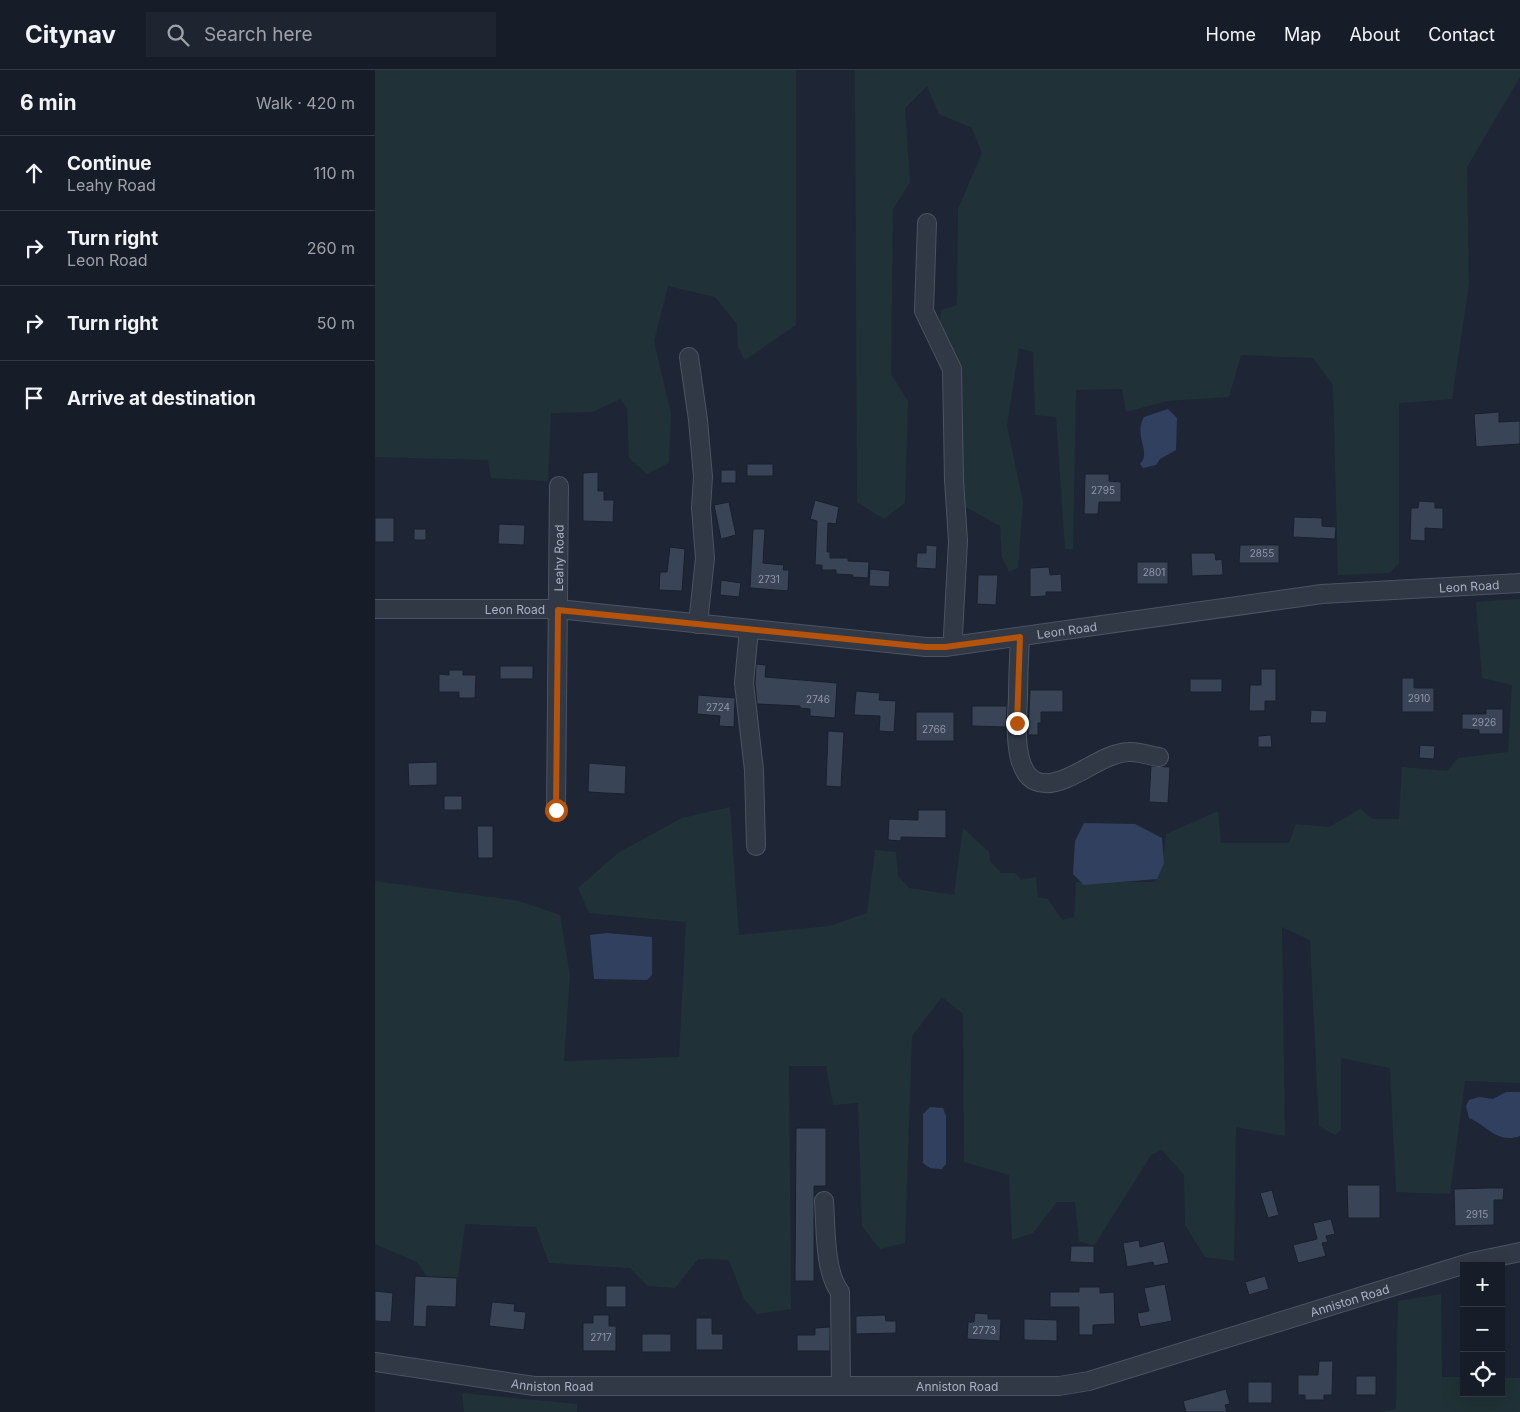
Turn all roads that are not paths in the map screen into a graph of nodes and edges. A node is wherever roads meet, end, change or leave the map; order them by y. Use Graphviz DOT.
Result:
graph roads {
  1 [pos="927,223"];
  2 [pos="689,358"];
  3 [pos="559,486"];
  4 [pos="1520,583"];
  5 [pos="375,609"];
  6 [pos="558,610"];
  7 [pos="698,624"];
  8 [pos="749,629"];
  9 [pos="1020,637"];
  10 [pos="956,646"];
  11 [pos="1159,758"];
  12 [pos="556,810"];
  13 [pos="756,846"];
  14 [pos="824,1201"];
  15 [pos="1520,1252"];
  16 [pos="375,1362"];
  17 [pos="841,1386"];
  1 -- 10 [label="street"];
  2 -- 7 [label="street"];
  3 -- 6 [label="street, Leahy Road"];
  4 -- 9 [label="street, Leon Road"];
  5 -- 6 [label="street, Leon Road"];
  6 -- 7 [label="street, Leon Road"];
  6 -- 12 [label="street, Leahy Road"];
  7 -- 8 [label="street, Leon Road"];
  8 -- 10 [label="street, Leon Road"];
  8 -- 13 [label="street"];
  9 -- 10 [label="street, Leon Road"];
  9 -- 11 [label="street"];
  14 -- 17 [label="street"];
  15 -- 17 [label="street, Anniston Road"];
  16 -- 17 [label="street, Anniston Road"];
}
